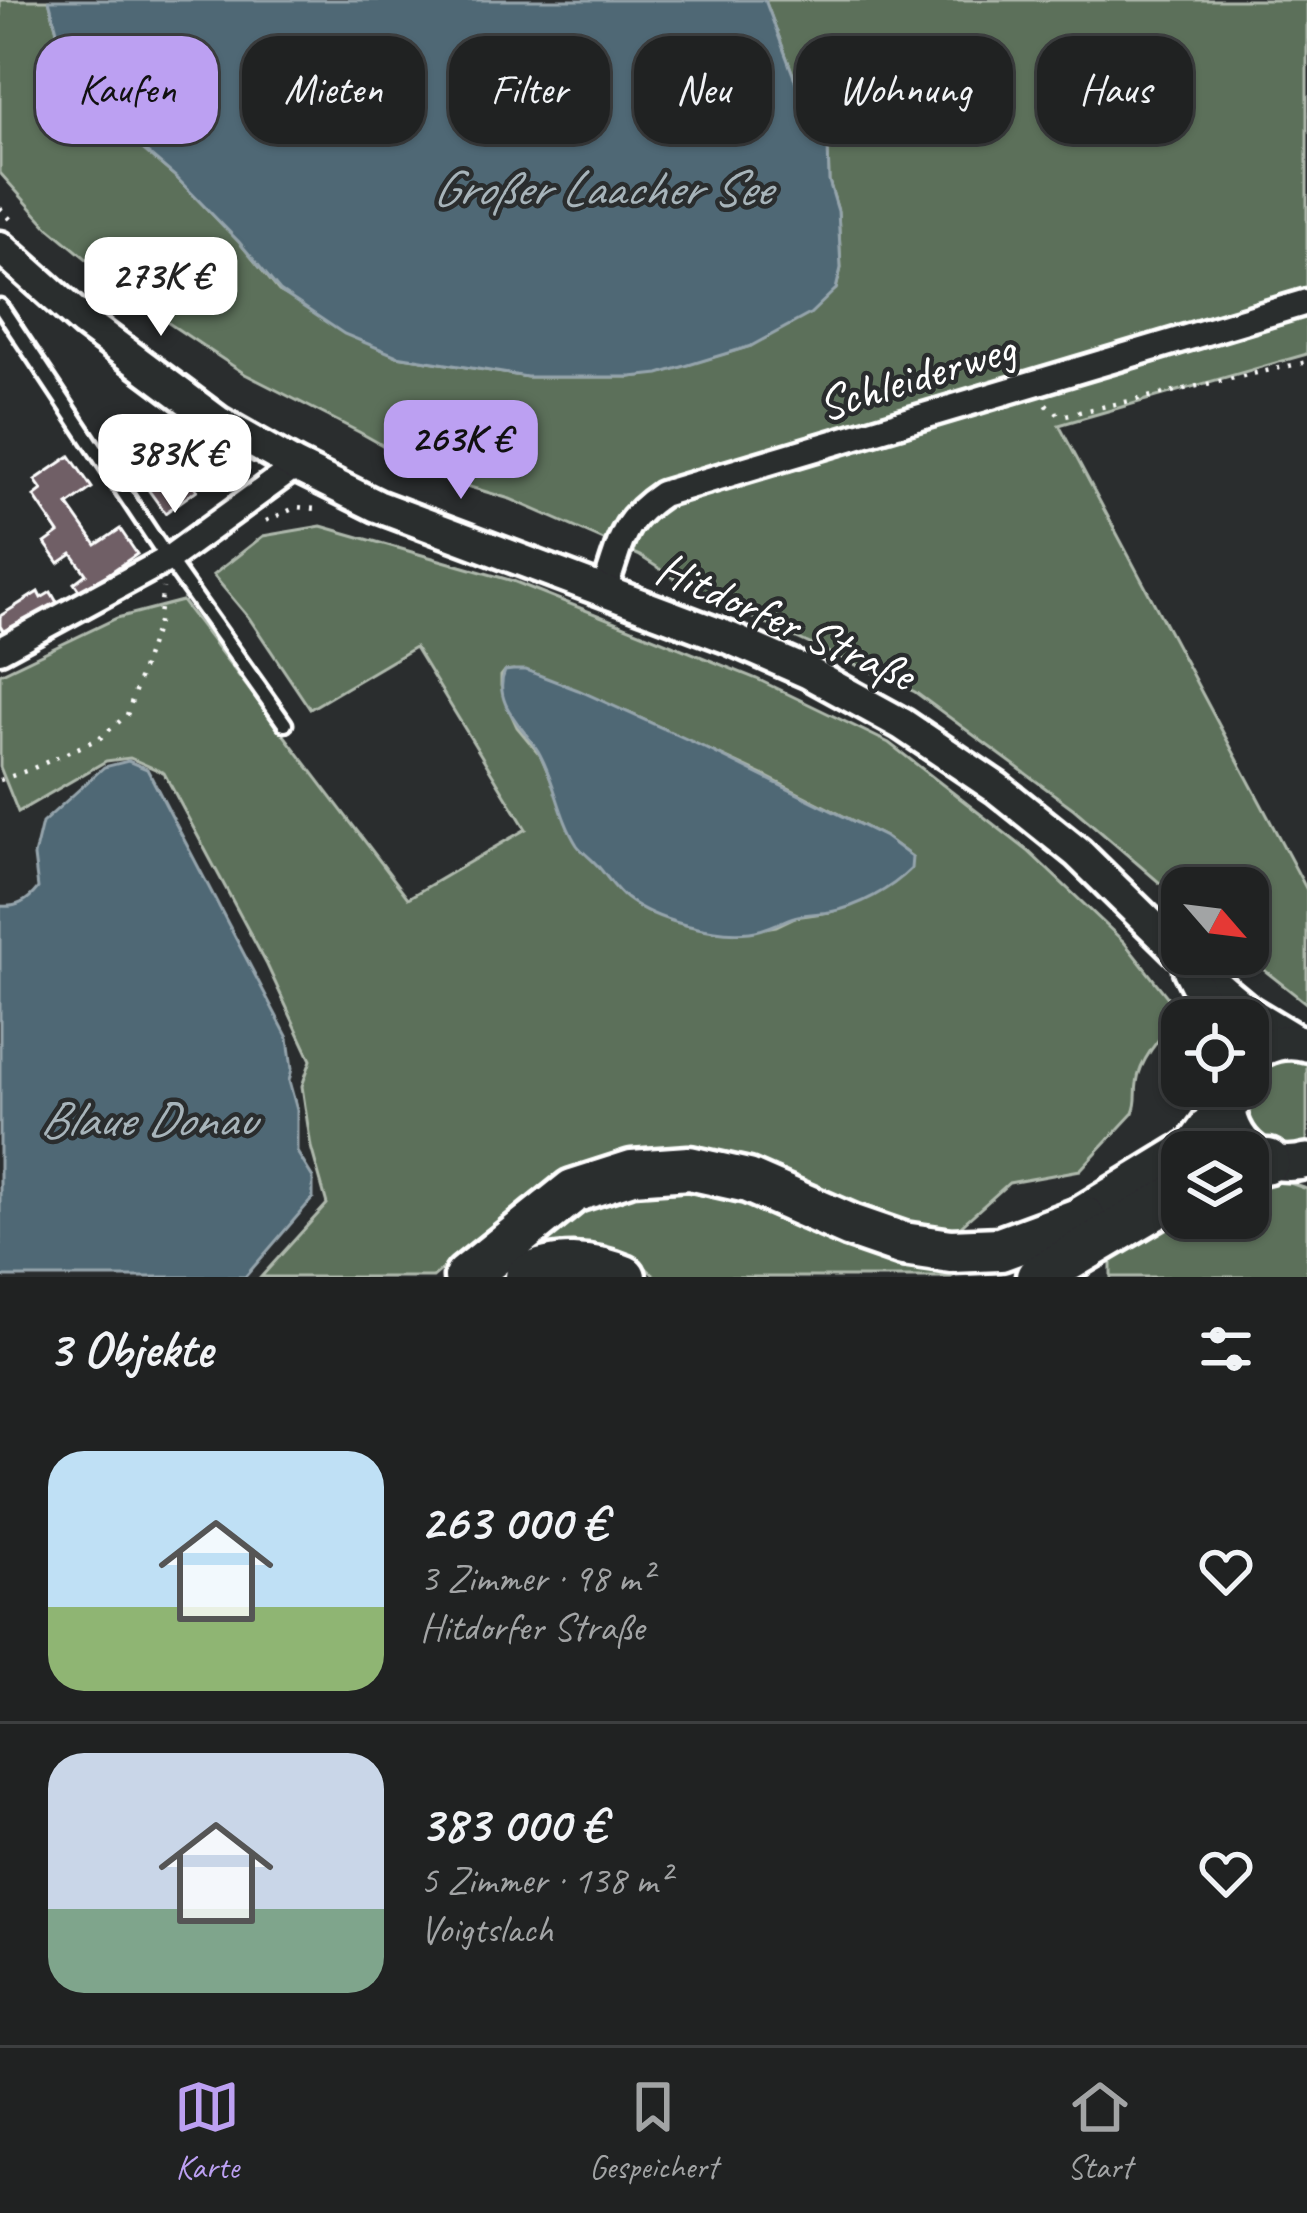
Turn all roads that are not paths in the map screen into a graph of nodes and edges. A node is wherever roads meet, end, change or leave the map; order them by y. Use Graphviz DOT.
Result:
graph roads {
  1 [pos="13,241"];
  2 [pos="1307,302"];
  3 [pos="0,306"];
  4 [pos="296,466"];
  5 [pos="168,559"];
  6 [pos="603,592"];
  7 [pos="0,650"];
  8 [pos="285,724"];
  9 [pos="1161,934"];
  10 [pos="1206,975"];
  11 [pos="1302,1043"];
  12 [pos="1269,1045"];
  13 [pos="1230,1107"];
  14 [pos="1285,1164"];
  15 [pos="1161,1174"];
  16 [pos="1161,1201"];
  17 [pos="1097,1227"];
  18 [pos="466,1277"];
  19 [pos="527,1277"];
  20 [pos="624,1277"];
  21 [pos="982,1277"];
  22 [pos="1038,1277"];
  23 [pos="1099,1277"];
  1 -- 4 [label="street, Hitdorfer Straße"];
  2 -- 6 [label="street, Schleiderweg"];
  3 -- 5 [label="lane"];
  4 -- 5 [label="street"];
  4 -- 6 [label="street, Hitdorfer Straße"];
  5 -- 7 [label="street"];
  5 -- 8 [label="lane"];
  6 -- 9 [label="street, Hitdorfer Straße"];
  10 -- 11 [label="street, Hitdorfer Straße"];
  11 -- 12 [label="main road"];
  13 -- 14 [label="main road"];
  15 -- 17 [label="highway"];
  16 -- 17 [label="highway"];
  17 -- 18 [label="highway"];
  17 -- 21 [label="highway"];
  17 -- 22 [label="highway"];
  17 -- 23 [label="highway"];
  19 -- 20 [label="highway"];
}
